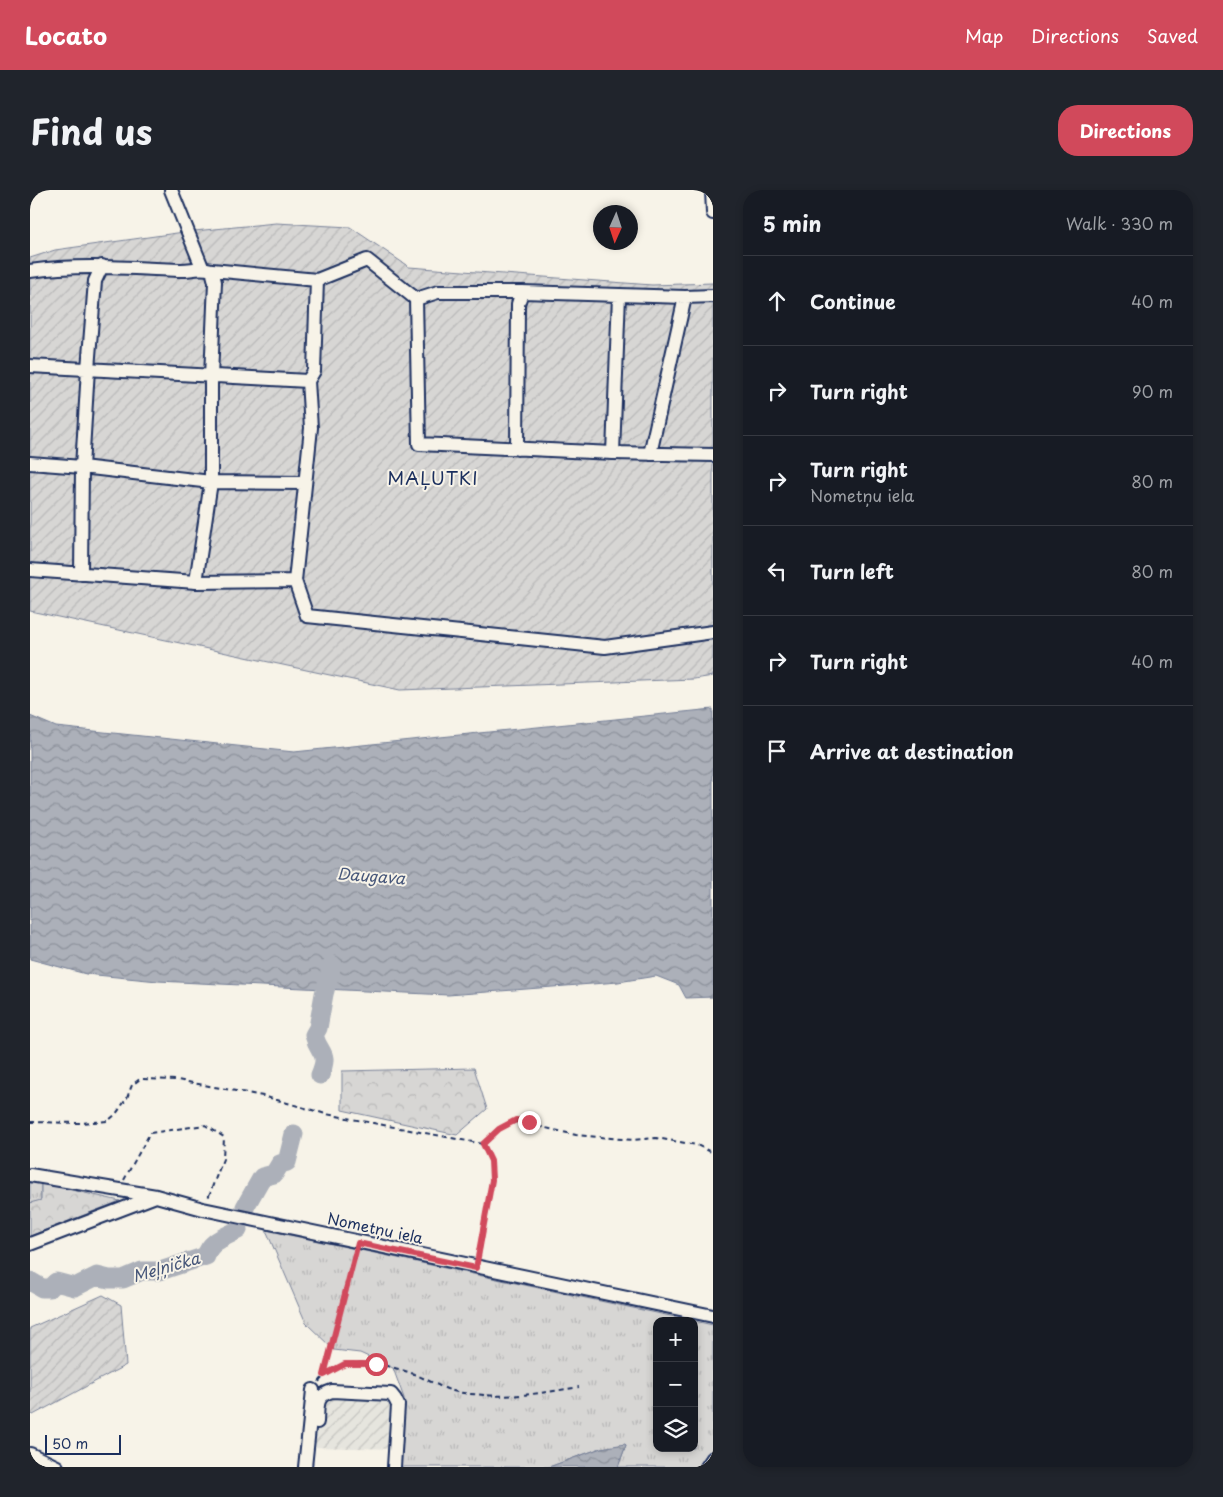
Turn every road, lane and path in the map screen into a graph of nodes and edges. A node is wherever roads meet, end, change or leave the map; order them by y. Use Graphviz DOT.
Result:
graph roads {
  1 [pos="171,190"];
  2 [pos="712,190"];
  3 [pos="713,213"];
  4 [pos="102,266"];
  5 [pos="207,269"];
  6 [pos="30,271"];
  7 [pos="317,280"];
  8 [pos="522,292"];
  9 [pos="619,295"];
  10 [pos="713,296"];
  11 [pos="685,297"];
  12 [pos="416,299"];
  13 [pos="30,366"];
  14 [pos="88,369"];
  15 [pos="210,377"];
  16 [pos="308,381"];
  17 [pos="517,449"];
  18 [pos="613,453"];
  19 [pos="650,454"];
  20 [pos="713,455"];
  21 [pos="30,463"];
  22 [pos="82,467"];
  23 [pos="211,482"];
  24 [pos="305,483"];
  25 [pos="30,570"];
  26 [pos="80,574"];
  27 [pos="295,581"];
  28 [pos="196,582"];
  29 [pos="713,632"];
  30 [pos="30,1122"];
  31 [pos="483,1144"];
  32 [pos="713,1153"];
  33 [pos="30,1175"];
  34 [pos="118,1189"];
  35 [pos="156,1196"];
  36 [pos="203,1209"];
  37 [pos="358,1243"];
  38 [pos="30,1244"];
  39 [pos="476,1268"];
  40 [pos="713,1316"];
  41 [pos="324,1375"];
  42 [pos="579,1387"];
  43 [pos="313,1390"];
  44 [pos="317,1422"];
  45 [pos="30,1454"];
  46 [pos="713,1458"];
  47 [pos="57,1467"];
  48 [pos="305,1467"];
  49 [pos="394,1467"];
  50 [pos="707,1467"];
  1 -- 5 [label="street"];
  2 -- 3 [label="street"];
  4 -- 5 [label="street"];
  4 -- 6 [label="street"];
  4 -- 14 [label="street"];
  5 -- 7 [label="street"];
  5 -- 15 [label="street"];
  7 -- 12 [label="street"];
  7 -- 16 [label="street"];
  8 -- 9 [label="street"];
  8 -- 12 [label="street"];
  8 -- 17 [label="street"];
  9 -- 11 [label="street"];
  9 -- 18 [label="street"];
  10 -- 11 [label="street"];
  11 -- 19 [label="street"];
  12 -- 17 [label="street"];
  13 -- 14 [label="street"];
  14 -- 15 [label="street"];
  14 -- 22 [label="street"];
  15 -- 16 [label="street"];
  15 -- 23 [label="street"];
  16 -- 24 [label="street"];
  17 -- 18 [label="street"];
  18 -- 19 [label="street"];
  19 -- 20 [label="street"];
  21 -- 22 [label="street"];
  22 -- 23 [label="street"];
  22 -- 26 [label="street"];
  23 -- 24 [label="street"];
  23 -- 28 [label="street"];
  24 -- 27 [label="street"];
  25 -- 26 [label="street"];
  26 -- 28 [label="street"];
  27 -- 28 [label="street"];
  27 -- 29 [label="street"];
  30 -- 31 [label="path"];
  31 -- 32 [label="path"];
  31 -- 39 [label="path"];
  33 -- 34 [label="street, Nometņu iela"];
  34 -- 35 [label="street, Nometņu iela"];
  34 -- 36 [label="path"];
  35 -- 36 [label="street, Nometņu iela"];
  35 -- 38 [label="street"];
  36 -- 37 [label="street, Nometņu iela"];
  37 -- 39 [label="street, Nometņu iela"];
  37 -- 41 [label="path"];
  39 -- 40 [label="street, Nometņu iela"];
  41 -- 42 [label="path"];
  41 -- 43 [label="path"];
  43 -- 48 [label="street"];
  44 -- 49 [label="street"];
  45 -- 47 [label="street"];
  46 -- 50 [label="street"];
}
